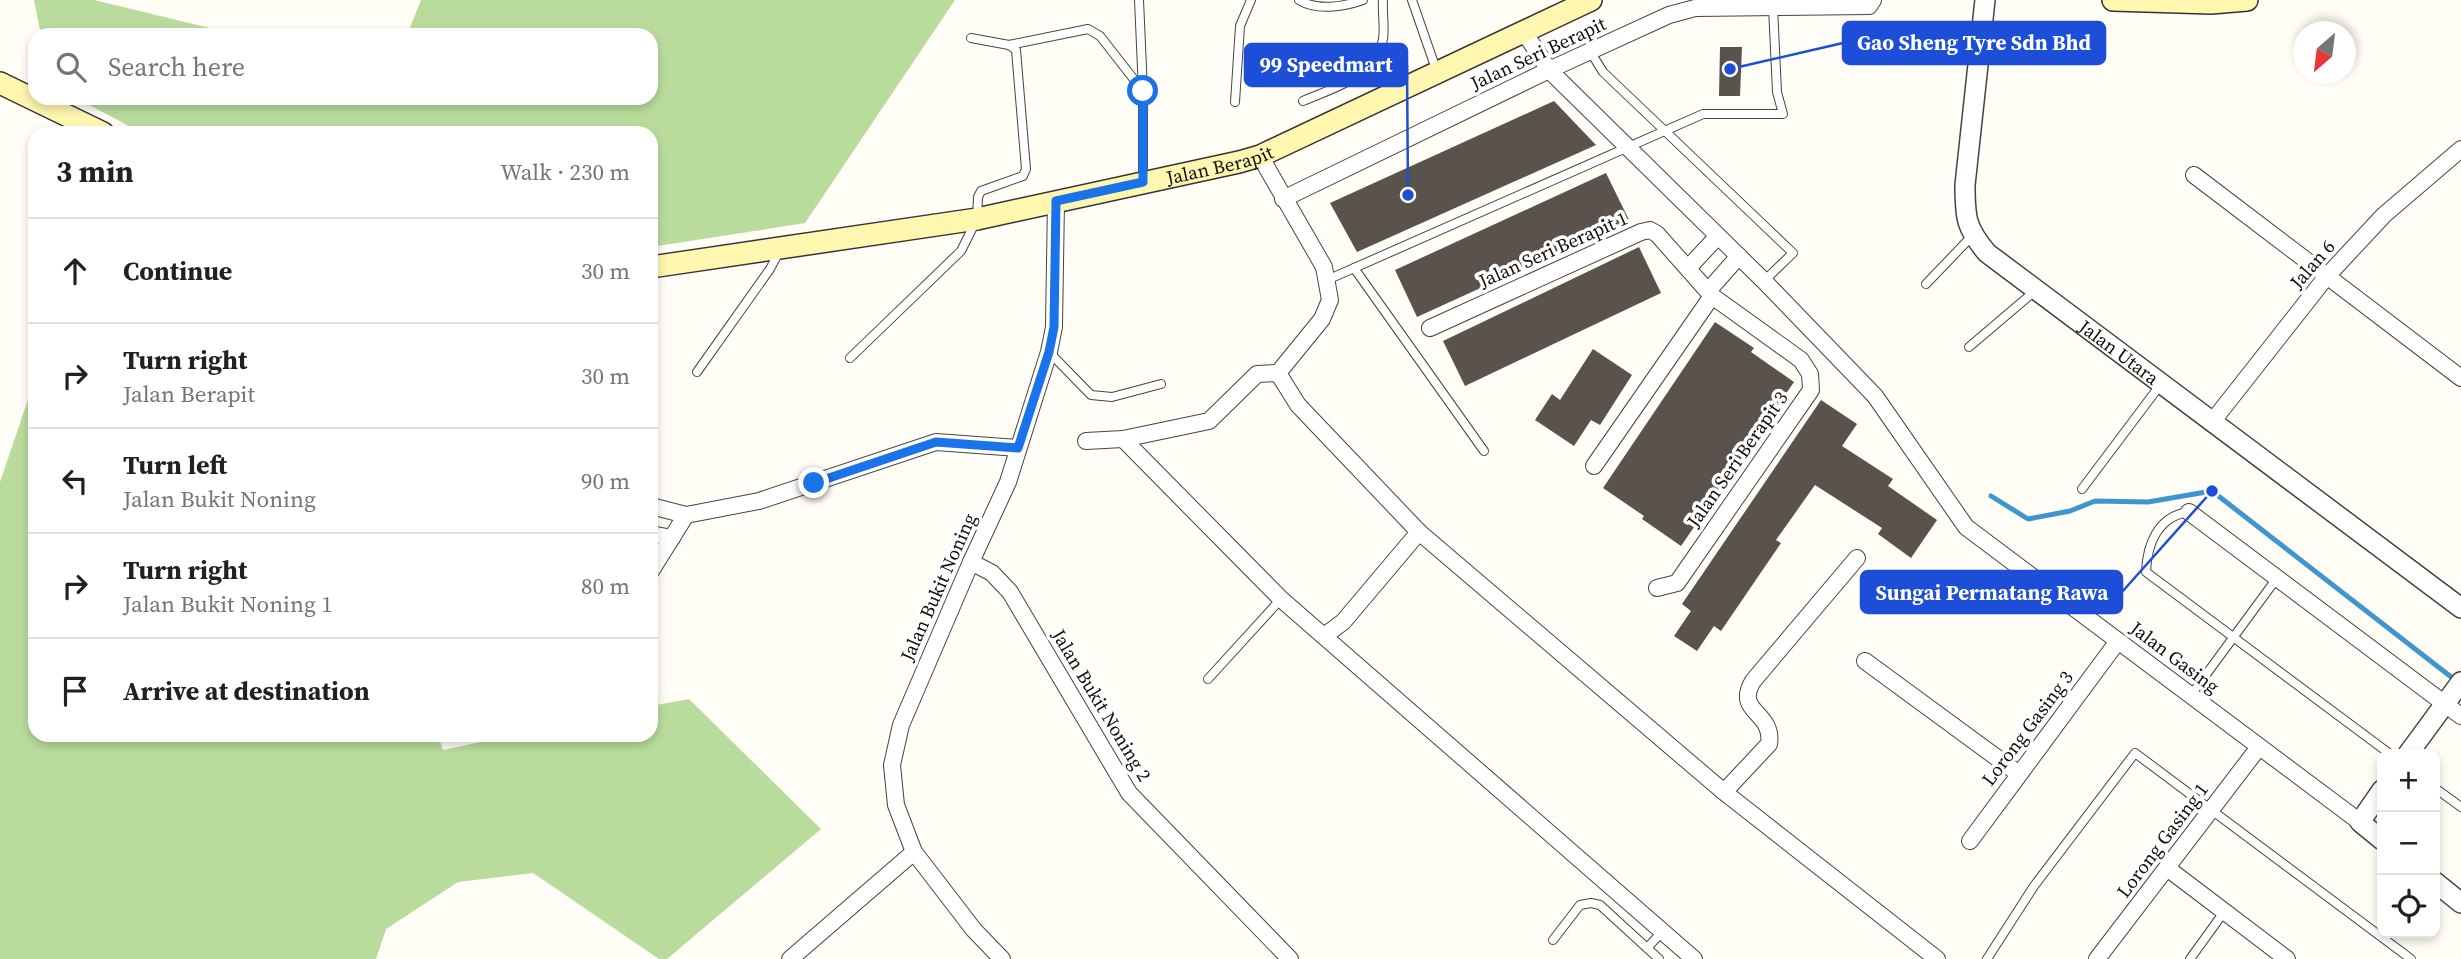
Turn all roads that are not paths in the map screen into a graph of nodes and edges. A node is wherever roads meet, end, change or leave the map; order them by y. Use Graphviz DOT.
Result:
graph roads {
  1 [pos="1139,0"];
  2 [pos="1251,0"];
  3 [pos="1298,0"];
  4 [pos="1363,0"];
  5 [pos="1383,0"];
  6 [pos="1412,0"];
  7 [pos="1985,0"];
  8 [pos="2113,0"];
  9 [pos="2247,0"];
  10 [pos="1587,1"];
  11 [pos="2150,1"];
  12 [pos="1871,3"];
  13 [pos="1773,7"];
  14 [pos="1524,32"];
  15 [pos="971,38"];
  16 [pos="1009,45"];
  17 [pos="1590,51"];
  18 [pos="1549,70"];
  19 [pos="1437,72"];
  20 [pos="0,83"];
  21 [pos="1143,91"];
  22 [pos="28,97"];
  23 [pos="1303,101"];
  24 [pos="1235,102"];
  25 [pos="45,105"];
  26 [pos="89,126"];
  27 [pos="1665,131"];
  28 [pos="1627,148"];
  29 [pos="2461,149"];
  30 [pos="1260,156"];
  31 [pos="2194,175"];
  32 [pos="1143,182"];
  33 [pos="1283,199"];
  34 [pos="1056,201"];
  35 [pos="976,219"];
  36 [pos="1718,236"];
  37 [pos="1972,236"];
  38 [pos="780,249"];
  39 [pos="1738,256"];
  40 [pos="658,266"];
  41 [pos="1354,268"];
  42 [pos="1689,268"];
  43 [pos="2327,276"];
  44 [pos="1327,280"];
  45 [pos="1764,281"];
  46 [pos="1926,284"];
  47 [pos="2036,290"];
  48 [pos="1710,293"];
  49 [pos="1430,328"];
  50 [pos="1969,347"];
  51 [pos="1049,352"];
  52 [pos="850,358"];
  53 [pos="2459,371"];
  54 [pos="697,372"];
  55 [pos="1278,373"];
  56 [pos="1161,384"];
  57 [pos="2161,384"];
  58 [pos="2212,422"];
  59 [pos="1123,439"];
  60 [pos="1086,441"];
  61 [pos="1018,448"];
  62 [pos="1484,451"];
  63 [pos="1594,467"];
  64 [pos="2082,489"];
  65 [pos="658,508"];
  66 [pos="2189,512"];
  67 [pos="686,515"];
  68 [pos="1419,532"];
  69 [pos="658,535"];
  70 [pos="672,538"];
  71 [pos="1857,558"];
  72 [pos="658,559"];
  73 [pos="971,562"];
  74 [pos="2277,578"];
  75 [pos="1657,588"];
  76 [pos="1281,599"];
  77 [pos="2461,608"];
  78 [pos="1324,636"];
  79 [pos="2233,637"];
  80 [pos="2118,641"];
  81 [pos="1865,662"];
  82 [pos="1208,679"];
  83 [pos="2461,682"];
  84 [pos="2191,695"];
  85 [pos="2445,704"];
  86 [pos="2461,716"];
  87 [pos="2259,747"];
  88 [pos="2383,749"];
  89 [pos="2412,749"];
  90 [pos="2019,774"];
  91 [pos="1724,792"];
  92 [pos="2440,792"];
  93 [pos="2377,797"];
  94 [pos="2461,807"];
  95 [pos="2211,810"];
  96 [pos="2360,822"];
  97 [pos="2377,836"];
  98 [pos="1970,841"];
  99 [pos="914,852"];
  100 [pos="2167,868"];
  101 [pos="2440,886"];
  102 [pos="2461,903"];
  103 [pos="2224,912"];
  104 [pos="1662,932"];
  105 [pos="1553,940"];
  106 [pos="1647,948"];
  107 [pos="790,959"];
  108 [pos="1002,959"];
  109 [pos="1290,959"];
  110 [pos="1659,959"];
  111 [pos="1694,959"];
  112 [pos="1937,959"];
  113 [pos="1987,959"];
  114 [pos="2097,959"];
  115 [pos="2190,959"];
  116 [pos="2287,959"];
  117 [pos="2411,959"];
  1 -- 21 [label="lane"];
  2 -- 24 [label="lane"];
  3 -- 4 [label="lane"];
  5 -- 23 [label="lane"];
  6 -- 19 [label="lane"];
  7 -- 37 [label="street"];
  8 -- 11 [label="main road"];
  9 -- 11 [label="main road"];
  10 -- 14 [label="main road, Jalan Berapit"];
  12 -- 13 [label="street, Jalan Seri Berapit"];
  13 -- 17 [label="street, Jalan Seri Berapit"];
  13 -- 27 [label="lane"];
  14 -- 18 [label="street, Jalan Gasing"];
  14 -- 19 [label="main road, Jalan Berapit"];
  15 -- 16 [label="lane"];
  16 -- 21 [label="lane"];
  16 -- 35 [label="lane"];
  17 -- 18 [label="street, Jalan Seri Berapit"];
  17 -- 27 [label="lane"];
  18 -- 28 [label="street, Jalan Gasing"];
  18 -- 33 [label="street, Jalan Seri Berapit"];
  19 -- 30 [label="main road, Jalan Berapit"];
  20 -- 22 [label="main road"];
  21 -- 32 [label="lane"];
  25 -- 26 [label="main road"];
  27 -- 28 [label="lane"];
  27 -- 45 [label="lane"];
  28 -- 36 [label="street, Jalan Gasing"];
  28 -- 41 [label="lane"];
  29 -- 43 [label="street, Jalan 6"];
  30 -- 32 [label="main road, Jalan Berapit"];
  30 -- 33 [label="street"];
  31 -- 43 [label="street"];
  32 -- 34 [label="main road, Jalan Berapit"];
  33 -- 44 [label="street"];
  34 -- 35 [label="main road, Jalan Berapit"];
  34 -- 51 [label="street, Jalan Bukit Noning"];
  35 -- 38 [label="main road, Jalan Berapit"];
  35 -- 52 [label="lane"];
  36 -- 39 [label="street, Jalan Gasing"];
  36 -- 42 [label="street"];
  37 -- 46 [label="lane"];
  37 -- 47 [label="street, Jalan Utara"];
  38 -- 40 [label="main road, Jalan Berapit"];
  38 -- 54 [label="lane"];
  39 -- 45 [label="street, Jalan Gasing"];
  39 -- 48 [label="street"];
  41 -- 44 [label="lane"];
  41 -- 62 [label="lane"];
  42 -- 48 [label="street, Jalan Seri Berapit 1"];
  42 -- 49 [label="street, Jalan Seri Berapit 1"];
  43 -- 53 [label="street"];
  43 -- 58 [label="street, Jalan 6"];
  44 -- 55 [label="street"];
  45 -- 80 [label="street, Jalan Gasing"];
  47 -- 50 [label="lane"];
  47 -- 57 [label="street, Jalan Utara"];
  48 -- 63 [label="street"];
  48 -- 75 [label="street, Jalan Seri Berapit 3"];
  51 -- 56 [label="lane"];
  51 -- 61 [label="street, Jalan Bukit Noning"];
  55 -- 59 [label="street"];
  55 -- 68 [label="street"];
  57 -- 58 [label="street, Jalan Utara"];
  57 -- 64 [label="lane"];
  58 -- 77 [label="street, Jalan Utara"];
  59 -- 60 [label="street"];
  59 -- 76 [label="street"];
  61 -- 67 [label="street"];
  61 -- 73 [label="street, Jalan Bukit Noning"];
  65 -- 67 [label="street"];
  66 -- 74 [label="street"];
  66 -- 79 [label="lane"];
  67 -- 70 [label="street"];
  68 -- 78 [label="street"];
  68 -- 91 [label="street"];
  69 -- 70 [label="street"];
  70 -- 72 [label="street"];
  71 -- 91 [label="street"];
  73 -- 99 [label="street, Jalan Bukit Noning"];
  73 -- 109 [label="street, Jalan Bukit Noning 2"];
  74 -- 79 [label="lane"];
  74 -- 85 [label="street"];
  76 -- 78 [label="street"];
  76 -- 82 [label="lane"];
  78 -- 104 [label="street"];
  79 -- 84 [label="lane"];
  79 -- 88 [label="lane"];
  80 -- 84 [label="street, Jalan Gasing"];
  80 -- 90 [label="street, Lorong Gasing 3"];
  81 -- 90 [label="street"];
  83 -- 85 [label="street"];
  84 -- 87 [label="street, Jalan Gasing"];
  85 -- 86 [label="street"];
  85 -- 89 [label="street"];
  87 -- 95 [label="street, Lorong Gasing 1"];
  87 -- 96 [label="street, Jalan Gasing"];
  90 -- 98 [label="street, Lorong Gasing 3"];
  91 -- 112 [label="street"];
  92 -- 94 [label="lane"];
  93 -- 96 [label="street"];
  95 -- 100 [label="street, Lorong Gasing 1"];
  95 -- 113 [label="lane"];
  95 -- 117 [label="lane"];
  96 -- 97 [label="street"];
  99 -- 107 [label="street"];
  99 -- 108 [label="street, Jalan Bukit Noning"];
  100 -- 103 [label="street"];
  100 -- 114 [label="street, Lorong Gasing 1"];
  101 -- 102 [label="street"];
  103 -- 115 [label="lane"];
  103 -- 116 [label="street"];
  104 -- 106 [label="lane"];
  104 -- 111 [label="street"];
  105 -- 106 [label="lane"];
  106 -- 110 [label="lane"];
}
